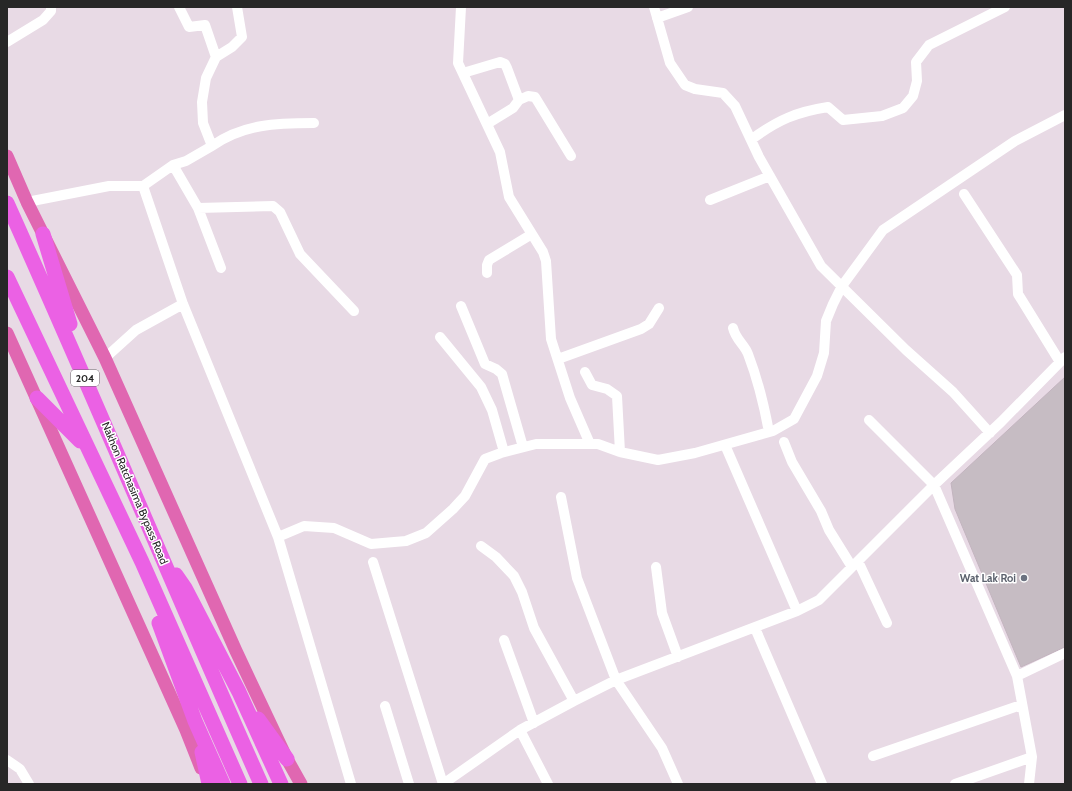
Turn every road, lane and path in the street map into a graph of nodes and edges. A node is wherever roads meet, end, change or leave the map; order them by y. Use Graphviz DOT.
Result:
graph roads {
  1 [pos="51,7"];
  2 [pos="179,7"];
  3 [pos="236,7"];
  4 [pos="461,7"];
  5 [pos="654,7"];
  6 [pos="688,7"];
  7 [pos="1005,7"];
  8 [pos="657,18"];
  9 [pos="7,42"];
  10 [pos="216,57"];
  11 [pos="463,73"];
  12 [pos="518,100"];
  13 [pos="1065,115"];
  14 [pos="314,123"];
  15 [pos="487,124"];
  16 [pos="752,139"];
  17 [pos="212,146"];
  18 [pos="7,156"];
  19 [pos="571,156"];
  20 [pos="173,165"];
  21 [pos="770,176"];
  22 [pos="143,186"];
  23 [pos="964,194"];
  24 [pos="710,200"];
  25 [pos="26,202"];
  26 [pos="7,203"];
  27 [pos="198,208"];
  28 [pos="43,234"];
  29 [pos="532,234"];
  30 [pos="221,268"];
  31 [pos="487,273"];
  32 [pos="7,277"];
  33 [pos="842,286"];
  34 [pos="183,304"];
  35 [pos="461,306"];
  36 [pos="659,308"];
  37 [pos="354,311"];
  38 [pos="733,328"];
  39 [pos="7,333"];
  40 [pos="440,337"];
  41 [pos="105,358"];
  42 [pos="558,359"];
  43 [pos="1063,359"];
  44 [pos="585,372"];
  45 [pos="87,381"];
  46 [pos="37,398"];
  47 [pos="869,420"];
  48 [pos="769,432"];
  49 [pos="990,433"];
  50 [pos="784,442"];
  51 [pos="590,444"];
  52 [pos="724,445"];
  53 [pos="523,447"];
  54 [pos="88,448"];
  55 [pos="504,452"];
  56 [pos="620,452"];
  57 [pos="934,485"];
  58 [pos="561,498"];
  59 [pos="278,537"];
  60 [pos="481,546"];
  61 [pos="162,554"];
  62 [pos="142,562"];
  63 [pos="373,562"];
  64 [pos="855,564"];
  65 [pos="656,567"];
  66 [pos="797,611"];
  67 [pos="887,623"];
  68 [pos="754,628"];
  69 [pos="504,640"];
  70 [pos="1065,652"];
  71 [pos="678,657"];
  72 [pos="1017,676"];
  73 [pos="616,680"];
  74 [pos="239,692"];
  75 [pos="574,701"];
  76 [pos="1021,705"];
  77 [pos="385,706"];
  78 [pos="195,721"];
  79 [pos="534,723"];
  80 [pos="520,730"];
  81 [pos="873,756"];
  82 [pos="1032,757"];
  83 [pos="287,759"];
  84 [pos="8,760"];
  85 [pos="29,784"];
  86 [pos="208,784"];
  87 [pos="223,784"];
  88 [pos="240,784"];
  89 [pos="261,784"];
  90 [pos="280,784"];
  91 [pos="301,784"];
  92 [pos="351,784"];
  93 [pos="409,784"];
  94 [pos="443,784"];
  95 [pos="548,784"];
  96 [pos="678,784"];
  97 [pos="822,784"];
  98 [pos="955,784"];
  99 [pos="1029,784"];
  1 -- 9 [label="street"];
  2 -- 10 [label="street"];
  3 -- 10 [label="street"];
  4 -- 11 [label="street"];
  5 -- 8 [label="street"];
  6 -- 8 [label="street"];
  7 -- 16 [label="street"];
  8 -- 16 [label="street"];
  10 -- 17 [label="street"];
  11 -- 12 [label="street"];
  11 -- 15 [label="street"];
  12 -- 15 [label="street"];
  12 -- 19 [label="street"];
  13 -- 33 [label="street"];
  14 -- 17 [label="street"];
  15 -- 29 [label="street"];
  16 -- 21 [label="street"];
  17 -- 20 [label="street"];
  18 -- 25 [label="main road"];
  20 -- 22 [label="street"];
  20 -- 27 [label="street"];
  21 -- 24 [label="street"];
  21 -- 33 [label="street"];
  22 -- 25 [label="street"];
  22 -- 34 [label="street"];
  23 -- 43 [label="street"];
  25 -- 28 [label="main road"];
  26 -- 45 [label="highway, Nakhon Ratchasima Bypass Road / 204"];
  27 -- 30 [label="street"];
  27 -- 37 [label="street"];
  28 -- 41 [label="main road"];
  28 -- 45 [label="highway"];
  29 -- 31 [label="street"];
  29 -- 42 [label="street"];
  32 -- 54 [label="highway, Nakhon Ratchasima Bypass Road / 204"];
  33 -- 48 [label="street"];
  33 -- 49 [label="street"];
  34 -- 41 [label="street"];
  34 -- 59 [label="street"];
  35 -- 53 [label="street"];
  36 -- 42 [label="street"];
  38 -- 48 [label="street"];
  39 -- 46 [label="main road"];
  40 -- 55 [label="street"];
  41 -- 83 [label="main road"];
  42 -- 51 [label="street"];
  43 -- 49 [label="street"];
  44 -- 56 [label="street"];
  45 -- 61 [label="highway, Nakhon Ratchasima Bypass Road / 204"];
  46 -- 54 [label="highway"];
  46 -- 86 [label="main road"];
  47 -- 57 [label="street"];
  48 -- 52 [label="street"];
  49 -- 57 [label="street"];
  50 -- 64 [label="street"];
  51 -- 53 [label="street"];
  51 -- 56 [label="street"];
  52 -- 56 [label="street"];
  52 -- 66 [label="street"];
  53 -- 55 [label="street"];
  54 -- 62 [label="highway, Nakhon Ratchasima Bypass Road / 204"];
  55 -- 59 [label="street"];
  57 -- 64 [label="street"];
  57 -- 72 [label="street"];
  58 -- 73 [label="street"];
  59 -- 92 [label="street"];
  60 -- 75 [label="street"];
  61 -- 74 [label="highway"];
  61 -- 89 [label="highway, Nakhon Ratchasima Bypass Road / 204"];
  62 -- 78 [label="highway"];
  62 -- 88 [label="highway, Nakhon Ratchasima Bypass Road / 204"];
  63 -- 94 [label="street"];
  64 -- 66 [label="street"];
  64 -- 67 [label="street"];
  65 -- 71 [label="street"];
  66 -- 68 [label="street"];
  68 -- 71 [label="street"];
  68 -- 97 [label="street"];
  69 -- 79 [label="street"];
  70 -- 72 [label="street"];
  71 -- 73 [label="street"];
  72 -- 76 [label="street"];
  73 -- 75 [label="street"];
  73 -- 96 [label="street"];
  74 -- 83 [label="highway"];
  74 -- 90 [label="highway"];
  75 -- 79 [label="street"];
  76 -- 81 [label="street"];
  76 -- 82 [label="street"];
  77 -- 93 [label="street"];
  78 -- 86 [label="highway"];
  78 -- 87 [label="highway"];
  79 -- 80 [label="street"];
  80 -- 94 [label="street"];
  80 -- 95 [label="street"];
  82 -- 98 [label="street"];
  82 -- 99 [label="street"];
  83 -- 91 [label="main road"];
  84 -- 85 [label="street"];
}
